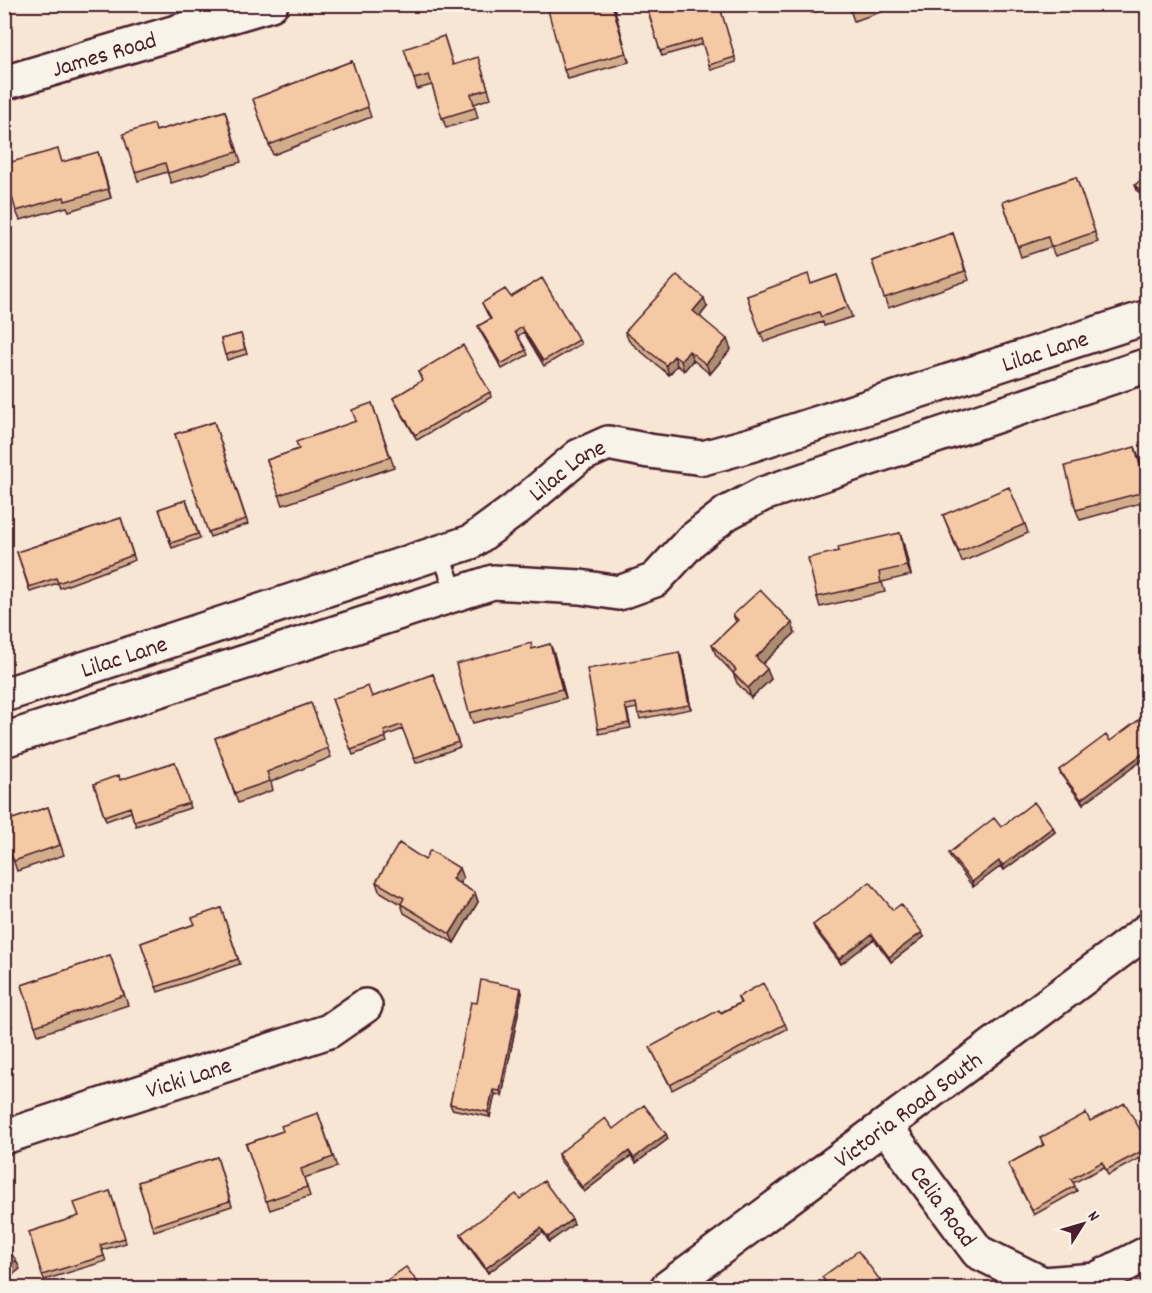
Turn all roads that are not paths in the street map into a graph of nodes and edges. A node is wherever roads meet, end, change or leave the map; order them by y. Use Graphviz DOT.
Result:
graph roads {
  1 [pos="271,4"];
  2 [pos="4,83"];
  3 [pos="1148,317"];
  4 [pos="1148,365"];
  5 [pos="440,552"];
  6 [pos="455,593"];
  7 [pos="4,695"];
  8 [pos="4,740"];
  9 [pos="1148,930"];
  10 [pos="365,1006"];
  11 [pos="885,1126"];
  12 [pos="4,1137"];
  13 [pos="1148,1252"];
  14 [pos="667,1288"];
  1 -- 2 [label="street, James Road"];
  3 -- 5 [label="street, Lilac Lane"];
  4 -- 6 [label="street, Lilac Lane"];
  5 -- 6 [label="lane"];
  5 -- 7 [label="street, Lilac Lane"];
  6 -- 8 [label="street, Lilac Lane"];
  9 -- 11 [label="street, Victoria Road South"];
  10 -- 12 [label="street, Vicki Lane"];
  11 -- 13 [label="street, Celia Road"];
  11 -- 14 [label="street, Victoria Road South"];
}
